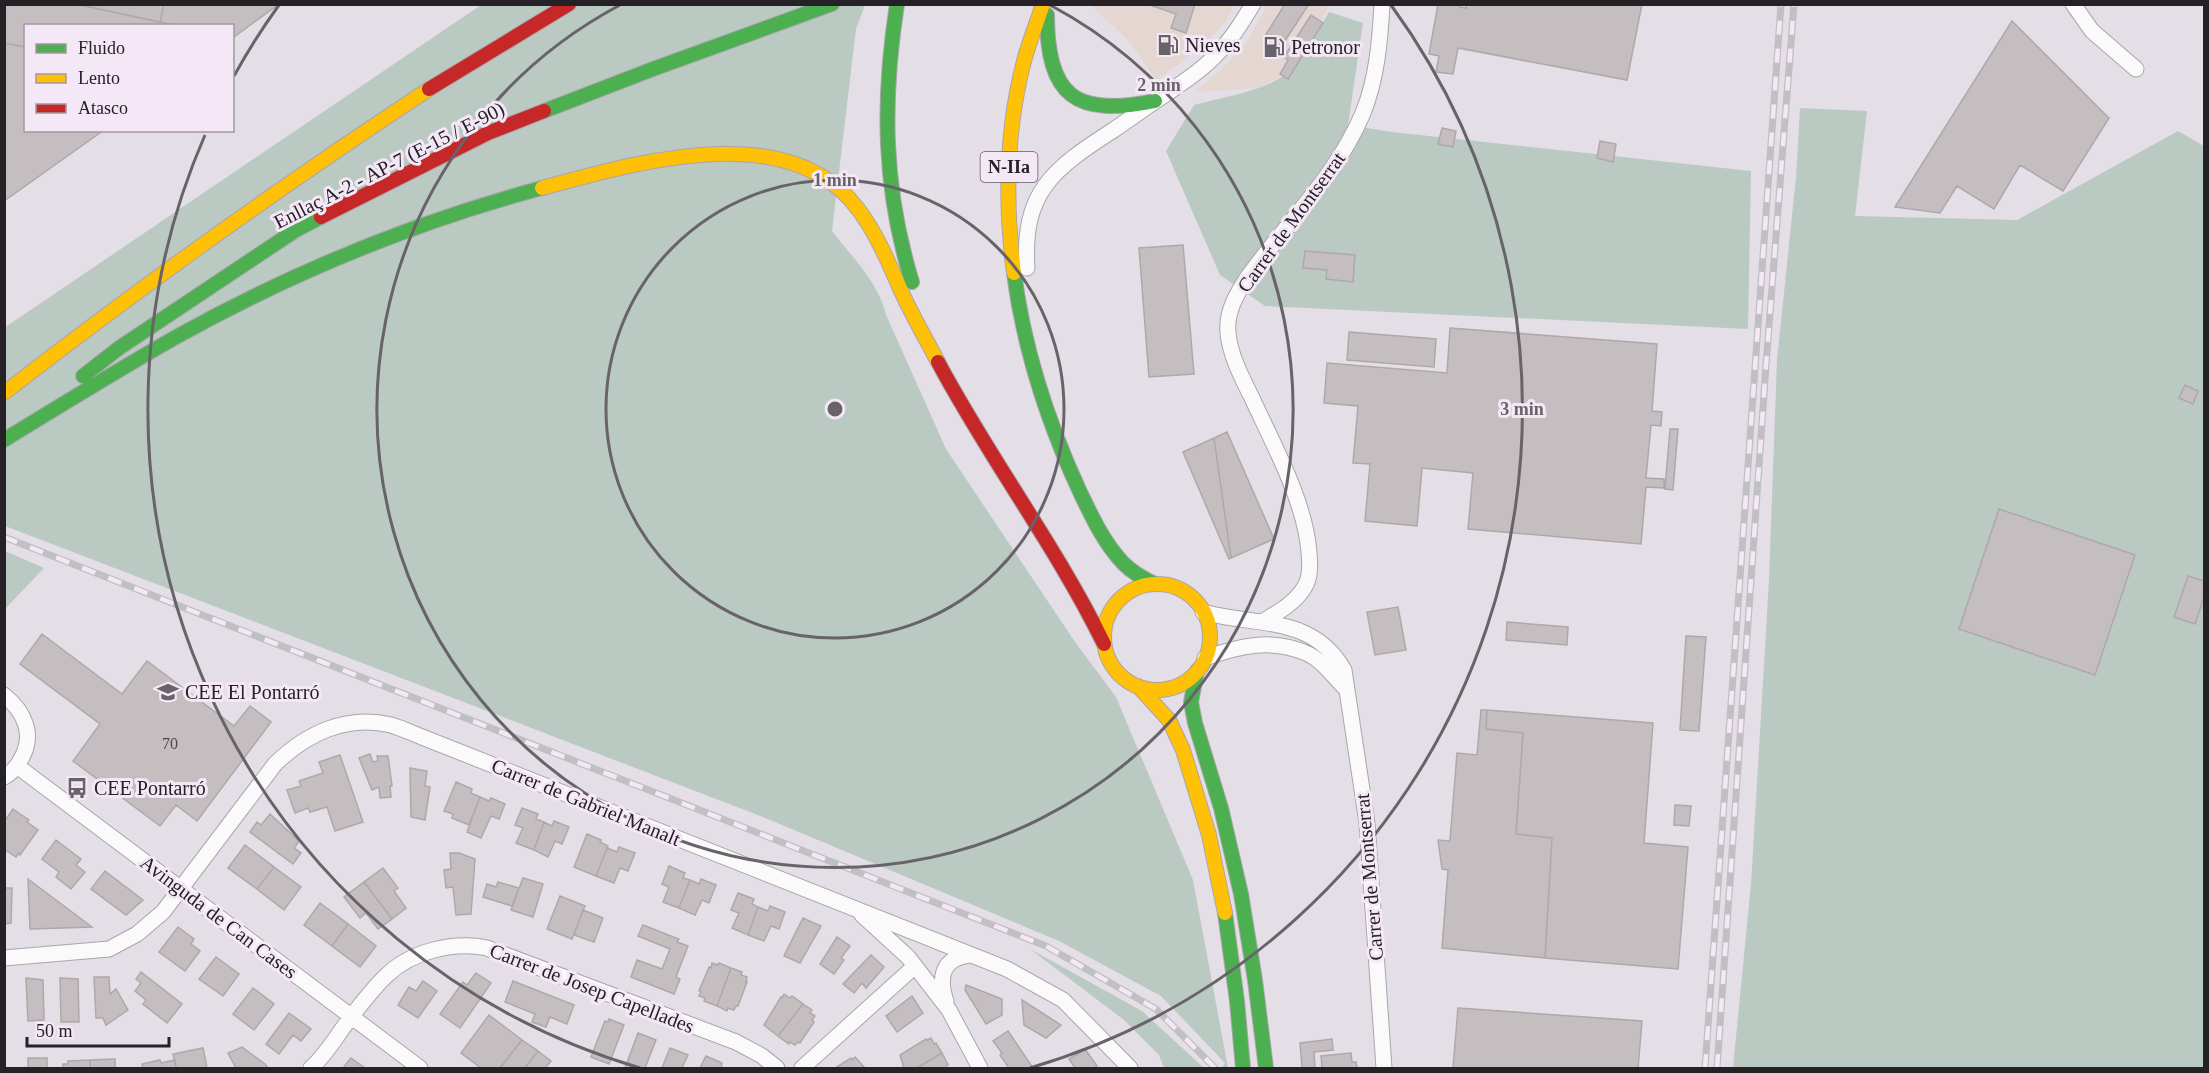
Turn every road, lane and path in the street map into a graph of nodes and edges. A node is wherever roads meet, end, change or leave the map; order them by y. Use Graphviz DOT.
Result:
graph roads {
  1 [pos="569,4"];
  2 [pos="832,4"];
  3 [pos="897,4"];
  4 [pos="1043,4"];
  5 [pos="1047,4"];
  6 [pos="1253,4"];
  7 [pos="1382,4"];
  8 [pos="2073,4"];
  9 [pos="2136,69"];
  10 [pos="1155,101"];
  11 [pos="1025,332"];
  12 [pos="952,388"];
  13 [pos="4,393"];
  14 [pos="4,438"];
  15 [pos="1153,583"];
  16 [pos="1203,612"];
  17 [pos="1262,622"];
  18 [pos="1104,644"];
  19 [pos="1201,665"];
  20 [pos="1138,686"];
  21 [pos="1345,688"];
  22 [pos="4,695"];
  23 [pos="17,766"];
  24 [pos="4,777"];
  25 [pos="180,889"];
  26 [pos="856,909"];
  27 [pos="970,955"];
  28 [pos="4,958"];
  29 [pos="915,966"];
  30 [pos="949,1010"];
  31 [pos="351,1017"];
  32 [pos="1265,1064"];
  33 [pos="310,1068"];
  34 [pos="420,1068"];
  35 [pos="777,1068"];
  36 [pos="802,1068"];
  37 [pos="980,1068"];
  38 [pos="1130,1068"];
  39 [pos="1243,1068"];
  40 [pos="1384,1068"];
  1 -- 13 [label="main road, Enllaç A-2 - AP-7 (E-15 / E-90)"];
  2 -- 14 [label="main road, Enllaç A-2 - AP-7 (E-15 / E-90)"];
  3 -- 12 [label="main road"];
  4 -- 11 [label="main road, N-IIa"];
  5 -- 10 [label="main road"];
  6 -- 10 [label="street"];
  7 -- 17 [label="street, Carrer de Montserrat"];
  8 -- 9 [label="street"];
  10 -- 11 [label="street"];
  11 -- 15 [label="main road, N-IIa"];
  12 -- 14 [label="main road"];
  12 -- 18 [label="main road"];
  15 -- 16 [label="main road, N-IIa"];
  15 -- 18 [label="main road"];
  16 -- 17 [label="street, Carrer de Montserrat"];
  16 -- 19 [label="main road"];
  17 -- 21 [label="street, Carrer de Montserrat"];
  18 -- 20 [label="main road"];
  19 -- 20 [label="main road"];
  19 -- 21 [label="street"];
  19 -- 32 [label="main road"];
  20 -- 39 [label="main road"];
  21 -- 40 [label="street, Carrer de Montserrat"];
  22 -- 23 [label="street"];
  23 -- 24 [label="street"];
  23 -- 25 [label="street, Avinguda de Can Cases"];
  25 -- 26 [label="street, Carrer de Gabriel Manalt"];
  25 -- 28 [label="street, Carrer de Gabriel Manalt"];
  25 -- 31 [label="street, Avinguda de Can Cases"];
  26 -- 27 [label="street"];
  26 -- 29 [label="street, Carrer de Gabriel Manalt"];
  27 -- 30 [label="street"];
  27 -- 38 [label="street"];
  29 -- 30 [label="street, Carrer de Gabriel Manalt"];
  29 -- 36 [label="street"];
  30 -- 37 [label="street, Carrer de Gabriel Manalt"];
  31 -- 33 [label="street, Carrer de Josep Capellades"];
  31 -- 34 [label="street, Avinguda de Can Cases"];
  31 -- 35 [label="street, Carrer de Josep Capellades"];
}
